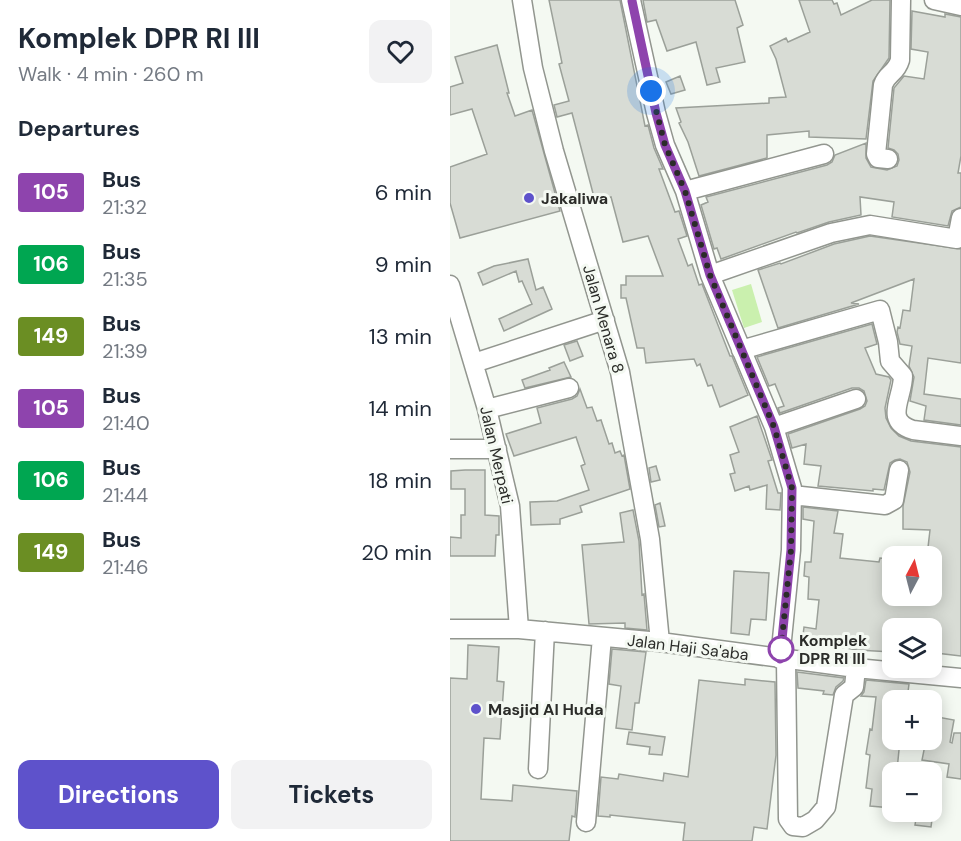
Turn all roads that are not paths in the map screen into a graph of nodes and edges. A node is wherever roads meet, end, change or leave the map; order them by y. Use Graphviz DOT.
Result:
graph roads {
  1 [pos="522,0"];
  2 [pos="633,0"];
  3 [pos="901,0"];
  4 [pos="934,0"];
  5 [pos="961,6"];
  6 [pos="824,154"];
  7 [pos="888,159"];
  8 [pos="685,191"];
  9 [pos="961,218"];
  10 [pos="710,275"];
  11 [pos="450,285"];
  12 [pos="605,320"];
  13 [pos="741,350"];
  14 [pos="474,363"];
  15 [pos="569,388"];
  16 [pos="856,399"];
  17 [pos="487,409"];
  18 [pos="774,427"];
  19 [pos="961,436"];
  20 [pos="450,449"];
  21 [pos="497,449"];
  22 [pos="899,470"];
  23 [pos="792,495"];
  24 [pos="450,629"];
  25 [pos="519,629"];
  26 [pos="545,631"];
  27 [pos="602,637"];
  28 [pos="660,642"];
  29 [pos="783,659"];
  30 [pos="856,668"];
  31 [pos="961,678"];
  32 [pos="538,769"];
  33 [pos="586,822"];
  1 -- 12 [label="street, Jalan Menara 8"];
  2 -- 8 [label="street"];
  3 -- 7 [label="street"];
  4 -- 5 [label="street"];
  6 -- 8 [label="street"];
  8 -- 10 [label="street"];
  9 -- 10 [label="street"];
  10 -- 13 [label="street"];
  11 -- 14 [label="street, Jalan Merpati"];
  12 -- 14 [label="street"];
  12 -- 28 [label="street, Jalan Menara 8"];
  13 -- 18 [label="street"];
  13 -- 19 [label="street"];
  14 -- 17 [label="street, Jalan Merpati"];
  15 -- 17 [label="street"];
  16 -- 18 [label="street"];
  17 -- 21 [label="street, Jalan Merpati"];
  18 -- 23 [label="street"];
  20 -- 21 [label="street"];
  21 -- 25 [label="street, Jalan Merpati"];
  22 -- 23 [label="street"];
  23 -- 29 [label="street"];
  24 -- 25 [label="street, Jalan Haji Sa'aba"];
  25 -- 26 [label="street, Jalan Haji Sa'aba"];
  26 -- 27 [label="street, Jalan Haji Sa'aba"];
  26 -- 32 [label="street"];
  27 -- 28 [label="street, Jalan Haji Sa'aba"];
  27 -- 33 [label="street"];
  28 -- 29 [label="street, Jalan Haji Sa'aba"];
  29 -- 30 [label="street, Jalan Haji Sa'aba"];
  29 -- 30 [label="street"];
  30 -- 31 [label="street, Jalan Haji Sa'aba"];
}
